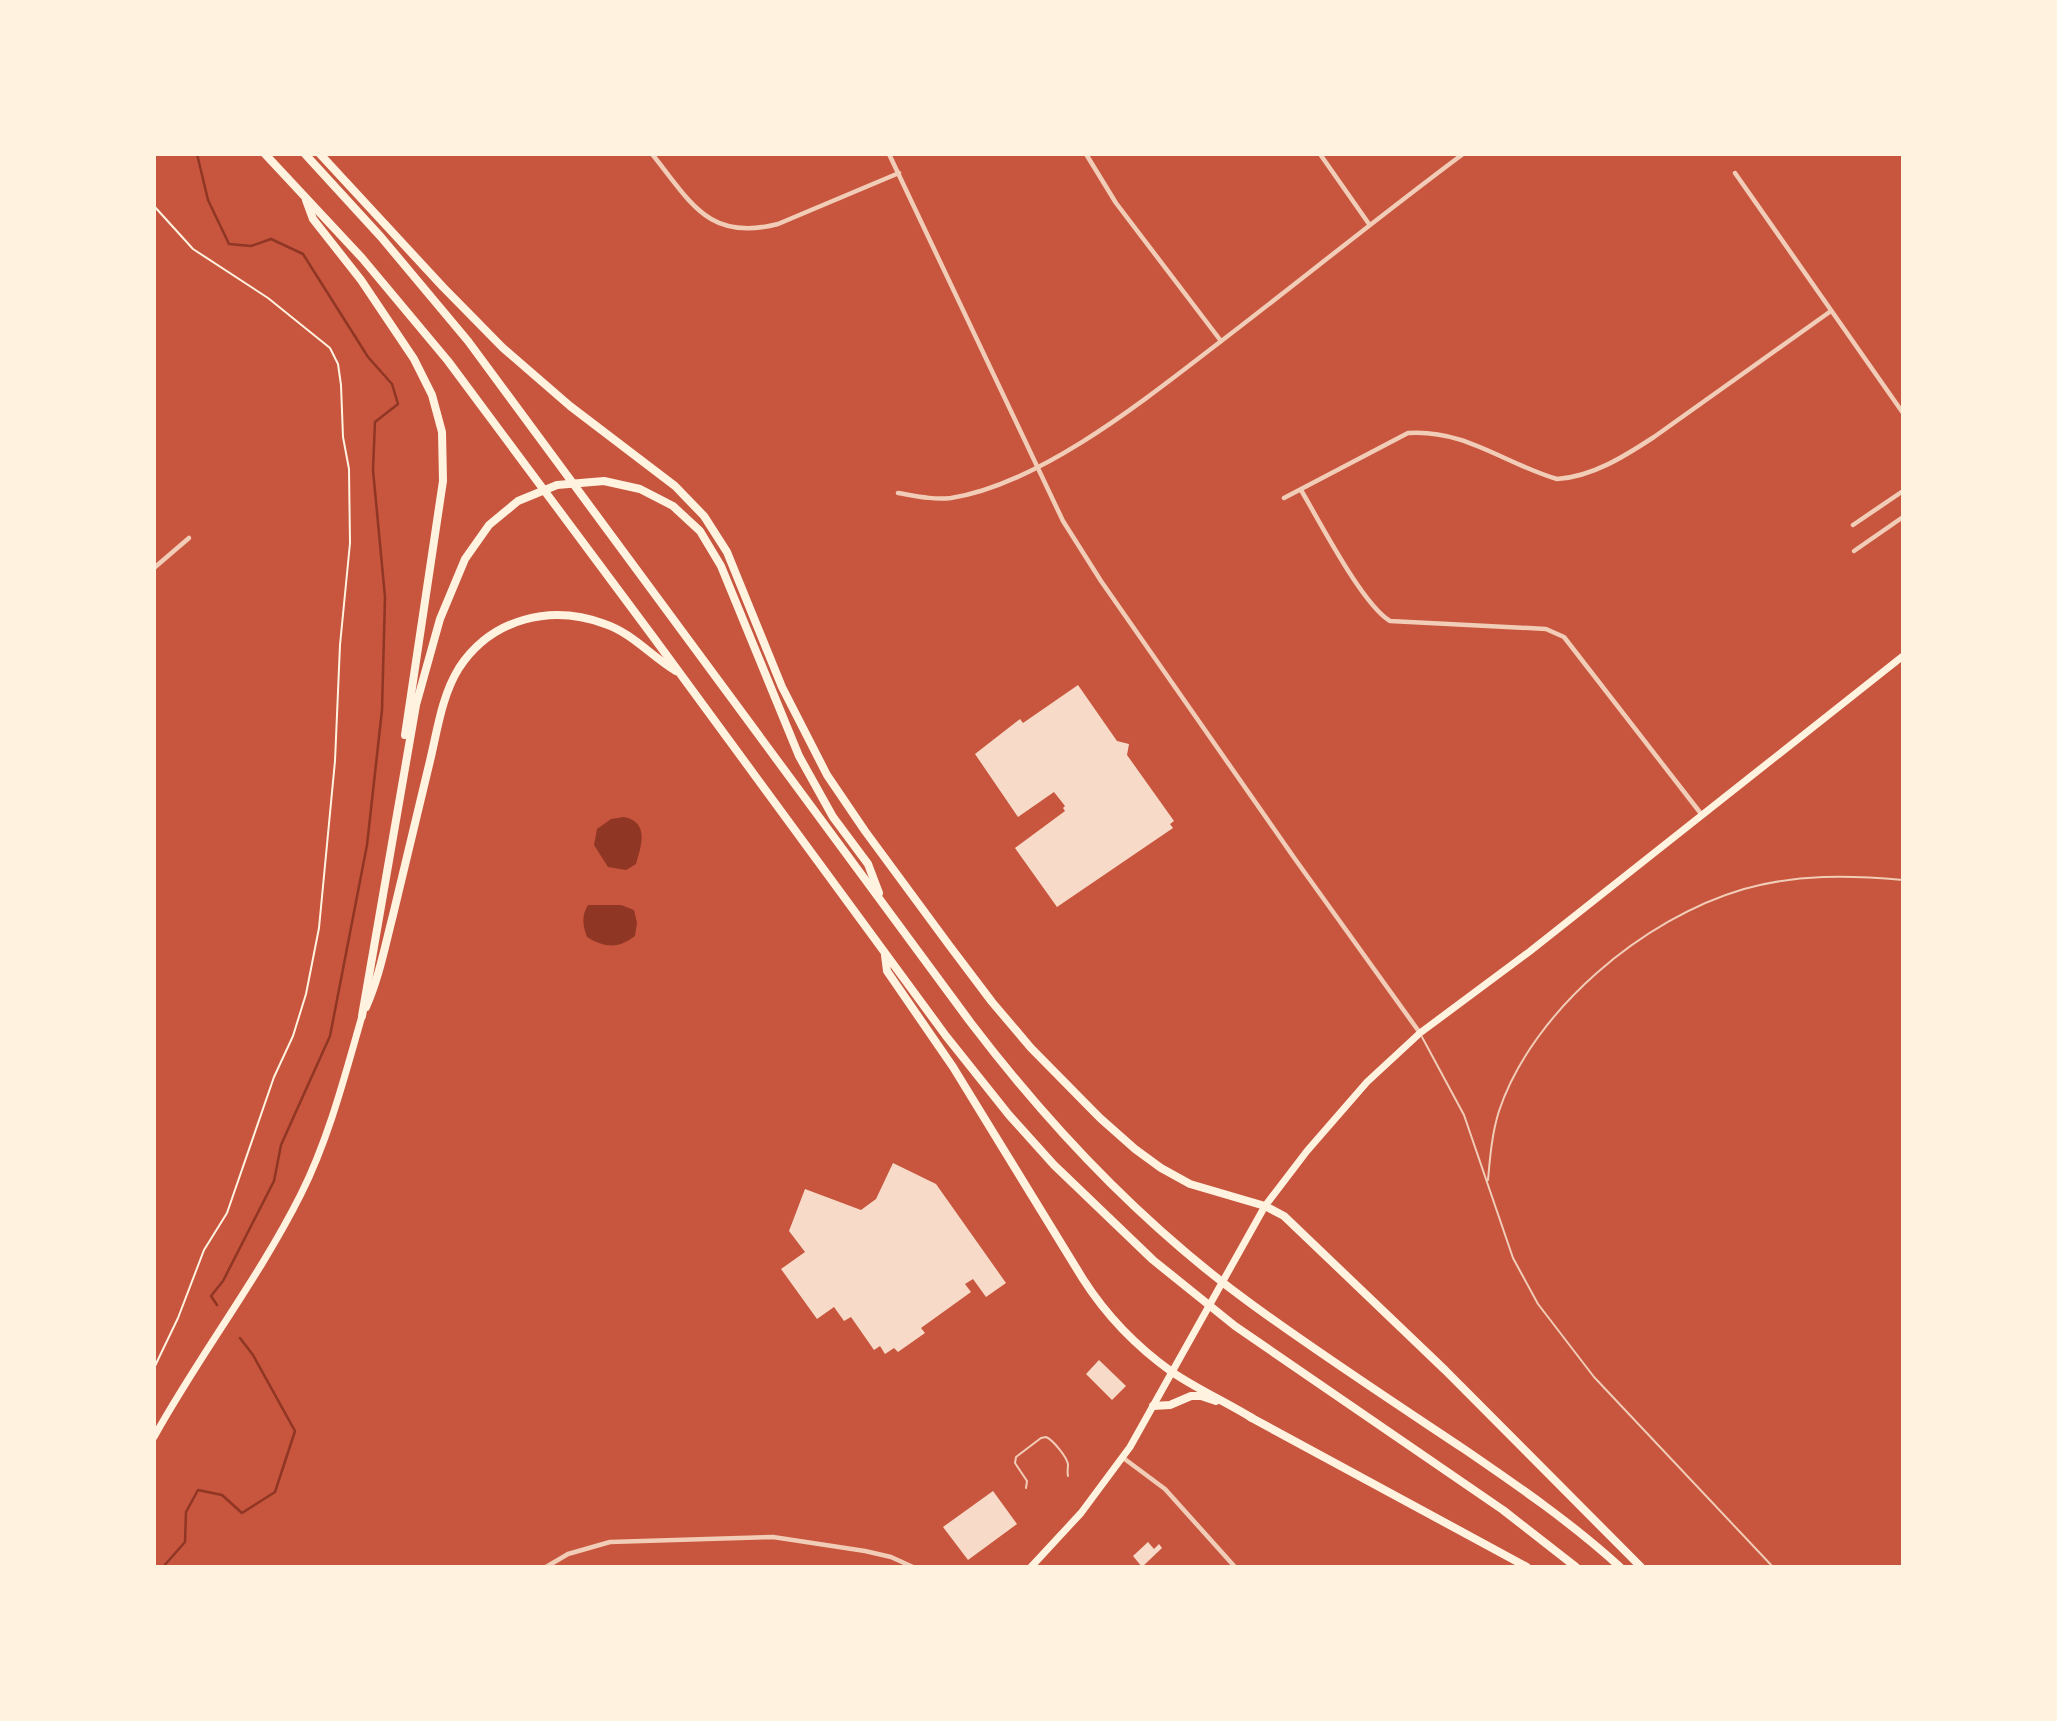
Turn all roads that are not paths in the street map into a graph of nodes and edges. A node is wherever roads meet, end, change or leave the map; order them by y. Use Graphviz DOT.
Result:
graph roads {
  1 [pos="265,154"];
  2 [pos="304,154"];
  3 [pos="320,154"];
  4 [pos="652,154"];
  5 [pos="889,154"];
  6 [pos="1086,154"];
  7 [pos="1320,154"];
  8 [pos="1463,154"];
  9 [pos="899,173"];
  10 [pos="1735,173"];
  11 [pos="304,194"];
  12 [pos="1369,224"];
  13 [pos="1831,312"];
  14 [pos="1221,341"];
  15 [pos="1903,413"];
  16 [pos="1036,468"];
  17 [pos="1301,490"];
  18 [pos="1903,491"];
  19 [pos="898,492"];
  20 [pos="1284,498"];
  21 [pos="1903,517"];
  22 [pos="1853,525"];
  23 [pos="189,538"];
  24 [pos="1854,551"];
  25 [pos="154,568"];
  26 [pos="1903,656"];
  27 [pos="681,674"];
  28 [pos="398,797"];
  29 [pos="1702,815"];
  30 [pos="1903,880"];
  31 [pos="883,905"];
  32 [pos="885,952"];
  33 [pos="362,1016"];
  34 [pos="1420,1032"];
  35 [pos="1488,1181"];
  36 [pos="1265,1206"];
  37 [pos="1173,1372"];
  38 [pos="1153,1406"];
  39 [pos="1252,1418"];
  40 [pos="154,1437"];
  41 [pos="1122,1457"];
  42 [pos="1068,1476"];
  43 [pos="1026,1488"];
  44 [pos="547,1567"];
  45 [pos="913,1567"];
  46 [pos="1031,1567"];
  47 [pos="1234,1567"];
  48 [pos="1527,1567"];
  49 [pos="1576,1567"];
  50 [pos="1620,1567"];
  51 [pos="1641,1567"];
  52 [pos="1773,1567"];
  1 -- 11 [label="highway"];
  2 -- 31 [label="highway"];
  3 -- 36 [label="highway"];
  4 -- 9 [label="street"];
  5 -- 9 [label="street"];
  6 -- 14 [label="street"];
  7 -- 12 [label="street"];
  8 -- 12 [label="street"];
  9 -- 16 [label="street"];
  10 -- 13 [label="street"];
  11 -- 27 [label="highway"];
  11 -- 28 [label="highway"];
  12 -- 14 [label="street"];
  13 -- 15 [label="street"];
  13 -- 17 [label="street"];
  14 -- 16 [label="street"];
  16 -- 19 [label="street"];
  16 -- 34 [label="street"];
  17 -- 20 [label="street"];
  17 -- 29 [label="street"];
  18 -- 22 [label="street"];
  21 -- 24 [label="street"];
  23 -- 25 [label="street"];
  26 -- 29 [label="highway"];
  27 -- 32 [label="highway"];
  27 -- 33 [label="highway"];
  28 -- 31 [label="highway"];
  28 -- 33 [label="highway"];
  29 -- 34 [label="highway"];
  30 -- 35 [label="lane"];
  31 -- 50 [label="highway"];
  32 -- 37 [label="highway"];
  32 -- 49 [label="highway"];
  33 -- 40 [label="highway"];
  34 -- 35 [label="lane"];
  34 -- 36 [label="highway"];
  35 -- 52 [label="lane"];
  36 -- 37 [label="highway"];
  36 -- 51 [label="highway"];
  37 -- 38 [label="highway"];
  37 -- 39 [label="highway"];
  38 -- 39 [label="highway"];
  38 -- 41 [label="highway"];
  39 -- 48 [label="highway"];
  41 -- 46 [label="highway"];
  41 -- 47 [label="street"];
  42 -- 43 [label="lane"];
  44 -- 45 [label="street"];
}
